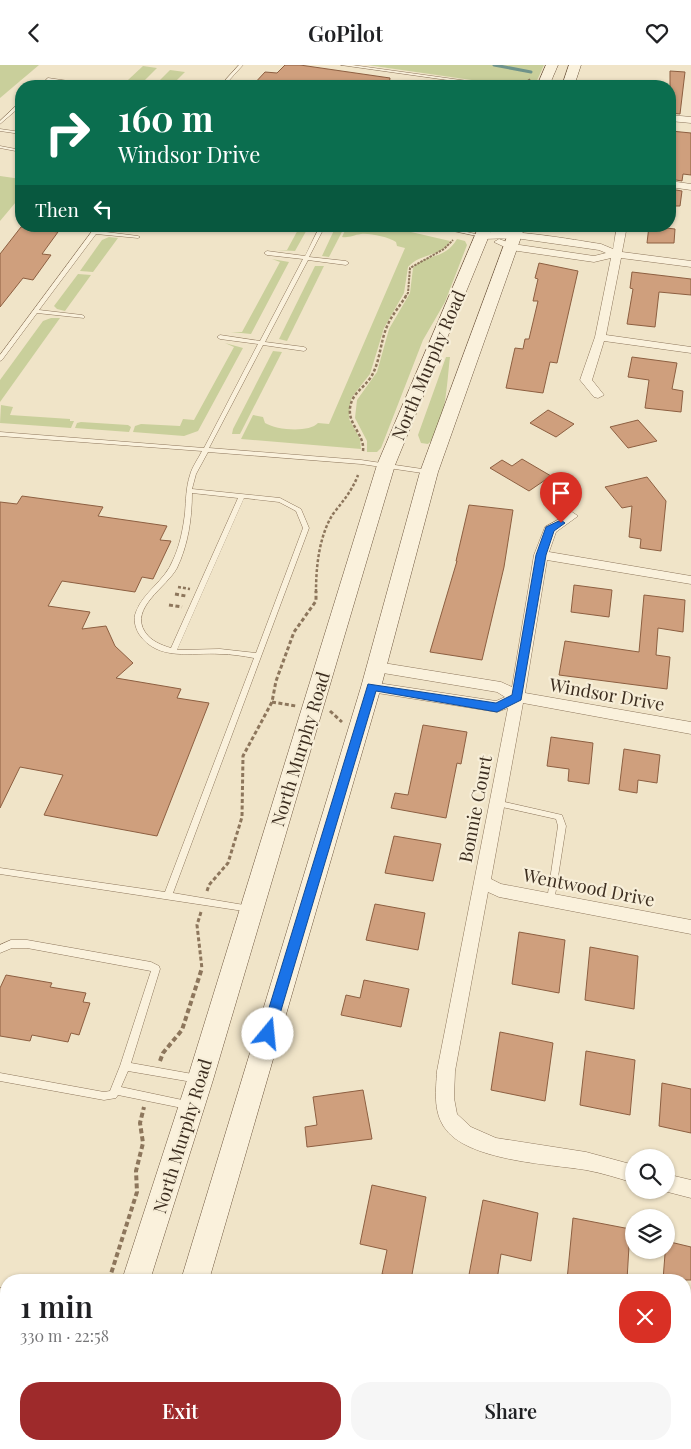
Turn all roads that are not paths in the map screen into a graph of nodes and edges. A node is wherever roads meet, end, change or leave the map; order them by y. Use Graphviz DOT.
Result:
graph roads {
  1 [pos="241,65"];
  2 [pos="343,65"];
  3 [pos="552,65"];
  4 [pos="574,65"];
  5 [pos="227,80"];
  6 [pos="453,80"];
  7 [pos="546,80"];
  8 [pos="570,80"];
  9 [pos="15,110"];
  10 [pos="676,119"];
  11 [pos="691,120"];
  12 [pos="0,123"];
  13 [pos="0,130"];
  14 [pos="15,132"];
  15 [pos="0,147"];
  16 [pos="15,150"];
  17 [pos="676,185"];
  18 [pos="691,187"];
  19 [pos="94,232"];
  20 [pos="320,232"];
  21 [pos="484,232"];
  22 [pos="490,232"];
  23 [pos="621,232"];
  24 [pos="515,236"];
  25 [pos="138,237"];
  26 [pos="267,253"];
  27 [pos="616,254"];
  28 [pos="306,258"];
  29 [pos="346,263"];
  30 [pos="691,263"];
  31 [pos="35,311"];
  32 [pos="82,317"];
  33 [pos="220,337"];
  34 [pos="600,337"];
  35 [pos="260,343"];
  36 [pos="304,349"];
  37 [pos="691,350"];
  38 [pos="0,359"];
  39 [pos="598,395"];
  40 [pos="0,434"];
  41 [pos="204,449"];
  42 [pos="386,465"];
  43 [pos="429,473"];
  44 [pos="189,491"];
  45 [pos="242,496"];
  46 [pos="572,516"];
  47 [pos="541,555"];
  48 [pos="691,580"];
  49 [pos="173,651"];
  50 [pos="259,656"];
  51 [pos="374,677"];
  52 [pos="517,697"];
  53 [pos="691,728"];
  54 [pos="496,803"];
  55 [pos="0,871"];
  56 [pos="481,883"];
  57 [pos="168,896"];
  58 [pos="551,900"];
  59 [pos="251,909"];
  60 [pos="691,927"];
  61 [pos="0,949"];
  62 [pos="125,1066"];
  63 [pos="0,1077"];
  64 [pos="200,1080"];
  65 [pos="116,1090"];
  66 [pos="192,1106"];
  67 [pos="625,1172"];
  68 [pos="675,1185"];
  69 [pos="691,1189"];
  70 [pos="138,1274"];
  71 [pos="197,1274"];
  1 -- 5 [label="lane"];
  2 -- 6 [label="lane"];
  3 -- 7 [label="main road"];
  4 -- 8 [label="main road"];
  9 -- 12 [label="lane"];
  10 -- 11 [label="street"];
  13 -- 14 [label="lane"];
  15 -- 16 [label="lane"];
  17 -- 18 [label="street"];
  19 -- 25 [label="lane"];
  19 -- 31 [label="lane"];
  20 -- 28 [label="lane"];
  21 -- 42 [label="main road, North Murphy Road"];
  22 -- 24 [label="street"];
  23 -- 27 [label="street"];
  24 -- 27 [label="street"];
  24 -- 43 [label="main road, North Murphy Road"];
  26 -- 28 [label="lane"];
  27 -- 30 [label="street"];
  27 -- 34 [label="street"];
  28 -- 29 [label="lane"];
  28 -- 35 [label="lane"];
  31 -- 32 [label="lane"];
  31 -- 38 [label="lane"];
  33 -- 35 [label="lane"];
  34 -- 37 [label="street"];
  34 -- 39 [label="street"];
  35 -- 36 [label="lane"];
  35 -- 41 [label="lane"];
  40 -- 41 [label="lane"];
  41 -- 42 [label="lane"];
  41 -- 44 [label="lane"];
  42 -- 43 [label="lane"];
  42 -- 59 [label="main road, North Murphy Road"];
  43 -- 51 [label="main road, North Murphy Road"];
  44 -- 45 [label="lane"];
  44 -- 49 [label="lane"];
  45 -- 49 [label="lane"];
  45 -- 50 [label="lane"];
  46 -- 47 [label="street, Bonnie Court"];
  47 -- 48 [label="street"];
  47 -- 52 [label="street, Bonnie Court"];
  49 -- 50 [label="lane"];
  50 -- 57 [label="lane"];
  51 -- 52 [label="street, Windsor Drive"];
  51 -- 52 [label="street"];
  51 -- 71 [label="main road, North Murphy Road"];
  52 -- 53 [label="street, Windsor Drive"];
  52 -- 54 [label="street, Bonnie Court"];
  54 -- 56 [label="street, Bonnie Court"];
  54 -- 58 [label="lane"];
  55 -- 57 [label="lane"];
  56 -- 58 [label="street, Wentwood Drive"];
  56 -- 67 [label="street, Bonnie Court"];
  57 -- 59 [label="lane"];
  58 -- 60 [label="street, Wentwood Drive"];
  59 -- 64 [label="main road, North Murphy Road"];
  61 -- 62 [label="lane"];
  62 -- 64 [label="lane"];
  62 -- 65 [label="lane"];
  63 -- 65 [label="lane"];
  64 -- 66 [label="main road, North Murphy Road"];
  65 -- 66 [label="lane"];
  66 -- 70 [label="main road, North Murphy Road"];
  68 -- 69 [label="street"];
}
